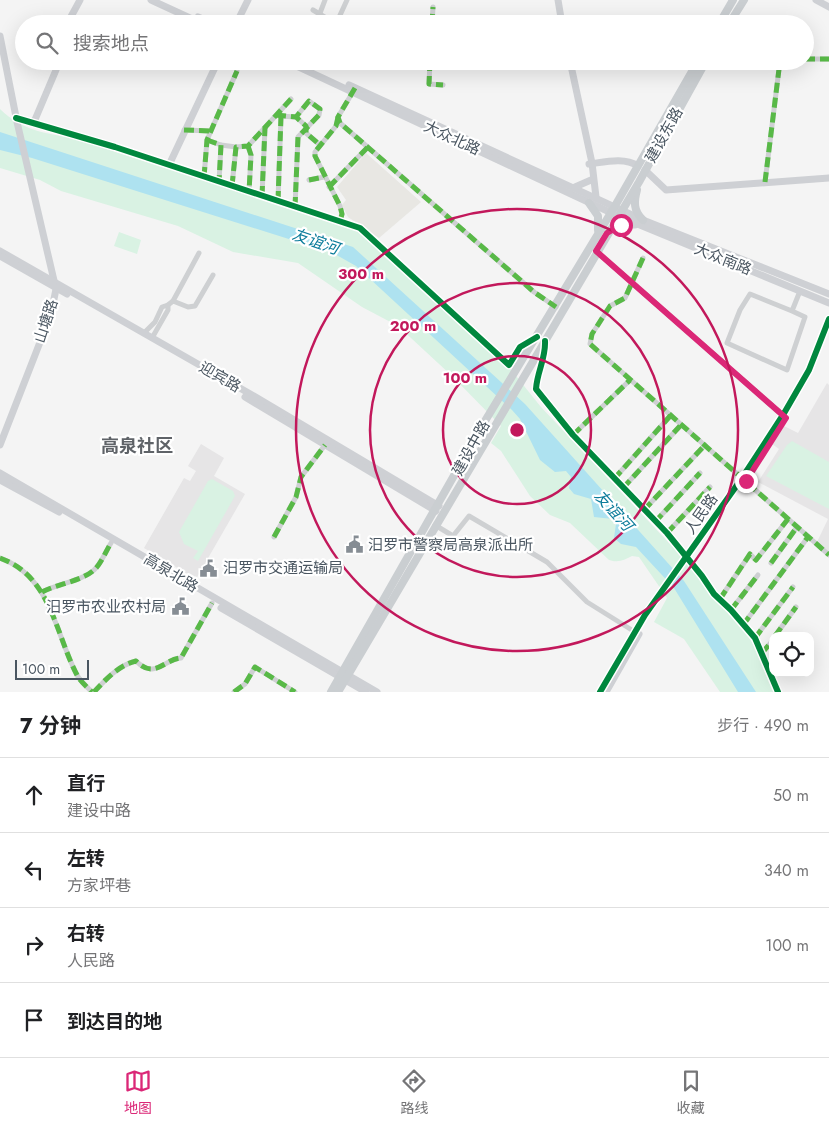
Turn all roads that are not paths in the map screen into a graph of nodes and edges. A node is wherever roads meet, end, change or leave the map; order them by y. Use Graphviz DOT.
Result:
graph roads {
  1 [pos="80,0"];
  2 [pos="151,0"];
  3 [pos="162,0"];
  4 [pos="248,0"];
  5 [pos="326,0"];
  6 [pos="347,0"];
  7 [pos="556,0"];
  8 [pos="733,0"];
  9 [pos="744,0"];
  10 [pos="816,0"];
  11 [pos="823,0"];
  12 [pos="829,5"];
  13 [pos="433,7"];
  14 [pos="313,10"];
  15 [pos="320,13"];
  16 [pos="72,15"];
  17 [pos="184,15"];
  18 [pos="194,15"];
  19 [pos="240,15"];
  20 [pos="340,15"];
  21 [pos="433,15"];
  22 [pos="559,15"];
  23 [pos="724,15"];
  24 [pos="735,15"];
  25 [pos="0,36"];
  26 [pos="0,58"];
  27 [pos="829,58"];
  28 [pos="814,59"];
  29 [pos="56,70"];
  30 [pos="214,70"];
  31 [pos="307,70"];
  32 [pos="319,70"];
  33 [pos="430,70"];
  34 [pos="571,70"];
  35 [pos="693,70"];
  36 [pos="701,70"];
  37 [pos="779,70"];
  38 [pos="236,71"];
  39 [pos="443,85"];
  40 [pos="354,90"];
  41 [pos="291,99"];
  42 [pos="279,116"];
  43 [pos="296,117"];
  44 [pos="16,118"];
  45 [pos="338,118"];
  46 [pos="34,122"];
  47 [pos="306,126"];
  48 [pos="265,127"];
  49 [pos="16,129"];
  50 [pos="184,130"];
  51 [pos="211,131"];
  52 [pos="207,140"];
  53 [pos="221,145"];
  54 [pos="320,145"];
  55 [pos="248,146"];
  56 [pos="236,147"];
  57 [pos="368,147"];
  58 [pos="590,164"];
  59 [pos="170,165"];
  60 [pos="641,168"];
  61 [pos="829,174"];
  62 [pos="324,176"];
  63 [pos="204,177"];
  64 [pos="829,178"];
  65 [pos="309,180"];
  66 [pos="591,180"];
  67 [pos="765,180"];
  68 [pos="219,182"];
  69 [pos="638,182"];
  70 [pos="232,186"];
  71 [pos="329,187"];
  72 [pos="575,187"];
  73 [pos="249,192"];
  74 [pos="262,196"];
  75 [pos="592,198"];
  76 [pos="278,201"];
  77 [pos="295,207"];
  78 [pos="617,211"];
  79 [pos="340,221"];
  80 [pos="642,223"];
  81 [pos="598,233"];
  82 [pos="607,233"];
  83 [pos="0,251"];
  84 [pos="596,251"];
  85 [pos="199,253"];
  86 [pos="0,256"];
  87 [pos="643,258"];
  88 [pos="213,275"];
  89 [pos="633,282"];
  90 [pos="53,285"];
  91 [pos="800,291"];
  92 [pos="829,294"];
  93 [pos="171,303"];
  94 [pos="829,303"];
  95 [pos="556,307"];
  96 [pos="792,311"];
  97 [pos="829,319"];
  98 [pos="829,329"];
  99 [pos="144,333"];
  100 [pos="537,337"];
  101 [pos="152,338"];
  102 [pos="545,341"];
  103 [pos="630,380"];
  104 [pos="671,415"];
  105 [pos="785,417"];
  106 [pos="680,426"];
  107 [pos="0,433"];
  108 [pos="573,435"];
  109 [pos="705,444"];
  110 [pos="0,445"];
  111 [pos="326,445"];
  112 [pos="0,473"];
  113 [pos="700,473"];
  114 [pos="614,479"];
  115 [pos="0,480"];
  116 [pos="744,480"];
  117 [pos="710,487"];
  118 [pos="623,488"];
  119 [pos="437,508"];
  120 [pos="644,510"];
  121 [pos="788,519"];
  122 [pos="655,522"];
  123 [pos="435,525"];
  124 [pos="797,527"];
  125 [pos="667,533"];
  126 [pos="274,537"];
  127 [pos="808,537"];
  128 [pos="111,543"];
  129 [pos="829,555"];
  130 [pos="0,558"];
  131 [pos="685,562"];
  132 [pos="771,563"];
  133 [pos="758,574"];
  134 [pos="793,586"];
  135 [pos="665,590"];
  136 [pos="42,592"];
  137 [pos="720,599"];
  138 [pos="212,603"];
  139 [pos="796,607"];
  140 [pos="731,610"];
  141 [pos="743,625"];
  142 [pos="635,632"];
  143 [pos="779,632"];
  144 [pos="755,638"];
  145 [pos="769,645"];
  146 [pos="762,653"];
  147 [pos="344,676"];
  148 [pos="93,692"];
  149 [pos="234,692"];
  150 [pos="295,692"];
  151 [pos="331,692"];
  152 [pos="338,692"];
  153 [pos="366,692"];
  154 [pos="376,692"];
  155 [pos="600,692"];
  156 [pos="606,692"];
  157 [pos="778,692"];
  1 -- 16 [label="main road"];
  2 -- 17 [label="main road"];
  3 -- 18 [label="main road"];
  4 -- 19 [label="main road"];
  5 -- 15 [label="street"];
  6 -- 20 [label="street"];
  7 -- 22 [label="main road"];
  8 -- 23 [label="main road"];
  9 -- 24 [label="main road"];
  10 -- 12 [label="main road"];
  11 -- 12 [label="main road"];
  13 -- 21 [label="street"];
  14 -- 15 [label="street"];
  25 -- 44 [label="main road"];
  26 -- 49 [label="main road"];
  27 -- 28 [label="street"];
  29 -- 46 [label="main road"];
  30 -- 50 [label="main road"];
  31 -- 40 [label="main road, 大众北路"];
  32 -- 40 [label="main road, 大众北路"];
  33 -- 39 [label="street"];
  34 -- 58 [label="main road"];
  35 -- 60 [label="main road, 建设东路"];
  36 -- 60 [label="main road, 建设东路"];
  37 -- 67 [label="street"];
  38 -- 51 [label="street"];
  40 -- 45 [label="street"];
  40 -- 72 [label="main road, 大众北路"];
  40 -- 75 [label="main road, 大众北路"];
  41 -- 42 [label="street"];
  42 -- 43 [label="street"];
  42 -- 48 [label="street"];
  42 -- 76 [label="street"];
  43 -- 47 [label="street"];
  43 -- 47 [label="street"];
  44 -- 46 [label="street"];
  44 -- 49 [label="main road"];
  45 -- 54 [label="street"];
  45 -- 57 [label="street"];
  46 -- 59 [label="street"];
  47 -- 54 [label="street"];
  47 -- 77 [label="street"];
  48 -- 55 [label="street"];
  48 -- 74 [label="street"];
  49 -- 90 [label="main road, 山塘路"];
  50 -- 51 [label="street"];
  50 -- 59 [label="main road"];
  51 -- 52 [label="street"];
  52 -- 53 [label="street"];
  52 -- 63 [label="street"];
  53 -- 56 [label="street"];
  53 -- 68 [label="street"];
  54 -- 62 [label="street"];
  55 -- 56 [label="street"];
  55 -- 73 [label="street"];
  56 -- 70 [label="street"];
  57 -- 71 [label="street"];
  57 -- 95 [label="street"];
  58 -- 60 [label="main road"];
  58 -- 66 [label="main road"];
  58 -- 75 [label="main road"];
  59 -- 63 [label="street"];
  60 -- 67 [label="main road"];
  60 -- 69 [label="main road, 建设东路"];
  60 -- 78 [label="main road, 建设东路"];
  61 -- 67 [label="main road"];
  62 -- 65 [label="street"];
  62 -- 71 [label="street"];
  63 -- 68 [label="street"];
  64 -- 67 [label="main road"];
  66 -- 72 [label="main road"];
  66 -- 75 [label="main road"];
  68 -- 70 [label="street"];
  69 -- 78 [label="main road, 建设东路"];
  69 -- 80 [label="main road"];
  70 -- 73 [label="street"];
  71 -- 79 [label="street"];
  72 -- 75 [label="main road, 大众北路"];
  73 -- 74 [label="street"];
  74 -- 76 [label="street"];
  75 -- 78 [label="main road, 大众北路"];
  75 -- 81 [label="main road"];
  76 -- 77 [label="street"];
  77 -- 79 [label="street"];
  78 -- 80 [label="main road, 大众南路"];
  78 -- 81 [label="main road, 建设中路"];
  78 -- 82 [label="main road, 建设中路"];
  79 -- 100 [label="street"];
  80 -- 82 [label="main road"];
  80 -- 91 [label="main road, 大众南路"];
  80 -- 92 [label="main road, 大众南路"];
  81 -- 95 [label="main road, 建设中路"];
  82 -- 84 [label="main road, 建设中路"];
  83 -- 90 [label="main road, 迎宾路"];
  84 -- 89 [label="street"];
  84 -- 102 [label="main road, 建设中路"];
  85 -- 93 [label="street"];
  86 -- 90 [label="main road, 迎宾路"];
  87 -- 89 [label="street"];
  88 -- 93 [label="street"];
  89 -- 103 [label="street"];
  89 -- 105 [label="street"];
  90 -- 99 [label="main road, 迎宾路"];
  90 -- 107 [label="main road, 山塘路"];
  90 -- 110 [label="main road, 山塘路"];
  90 -- 111 [label="main road, 迎宾路"];
  91 -- 94 [label="main road, 大众南路"];
  91 -- 96 [label="street"];
  93 -- 99 [label="street"];
  93 -- 101 [label="street"];
  95 -- 100 [label="main road, 建设中路"];
  96 -- 96 [label="street"];
  97 -- 105 [label="main road, 人民路"];
  98 -- 105 [label="main road, 人民路"];
  99 -- 101 [label="main road, 迎宾路"];
  100 -- 119 [label="main road, 建设中路"];
  101 -- 119 [label="main road, 迎宾路"];
  102 -- 108 [label="street"];
  102 -- 123 [label="main road, 建设中路"];
  103 -- 104 [label="street"];
  103 -- 108 [label="street"];
  104 -- 106 [label="street"];
  104 -- 114 [label="street"];
  105 -- 116 [label="main road, 人民路"];
  106 -- 109 [label="street"];
  106 -- 118 [label="street"];
  108 -- 114 [label="street"];
  109 -- 116 [label="street"];
  109 -- 120 [label="street"];
  111 -- 119 [label="main road, 迎宾路"];
  111 -- 126 [label="street"];
  112 -- 147 [label="main road, 高泉北路"];
  113 -- 122 [label="street"];
  114 -- 118 [label="street"];
  115 -- 128 [label="main road, 高泉北路"];
  116 -- 121 [label="street"];
  116 -- 131 [label="main road, 人民路"];
  117 -- 125 [label="street"];
  118 -- 120 [label="street"];
  119 -- 147 [label="main road, 建设中路"];
  120 -- 122 [label="street"];
  121 -- 124 [label="street"];
  121 -- 137 [label="street"];
  122 -- 125 [label="street"];
  123 -- 142 [label="street"];
  123 -- 147 [label="main road, 建设中路"];
  124 -- 127 [label="street"];
  124 -- 132 [label="street"];
  125 -- 131 [label="street"];
  127 -- 129 [label="street"];
  127 -- 141 [label="street"];
  128 -- 136 [label="street"];
  128 -- 138 [label="main road, 高泉北路"];
  130 -- 136 [label="street"];
  131 -- 135 [label="main road, 人民路"];
  131 -- 137 [label="street"];
  133 -- 140 [label="street"];
  134 -- 144 [label="street"];
  135 -- 142 [label="main road, 人民路"];
  135 -- 156 [label="main road, 人民路"];
  136 -- 148 [label="street"];
  137 -- 140 [label="street"];
  138 -- 147 [label="main road, 高泉北路"];
  138 -- 148 [label="street"];
  139 -- 143 [label="street"];
  140 -- 141 [label="street"];
  141 -- 144 [label="street"];
  142 -- 155 [label="main road, 人民路"];
  144 -- 146 [label="street"];
  145 -- 146 [label="street"];
  146 -- 157 [label="street"];
  147 -- 151 [label="main road, 建设中路"];
  147 -- 152 [label="main road, 建设中路"];
  147 -- 153 [label="main road"];
  147 -- 154 [label="main road"];
  149 -- 150 [label="street"];
}
